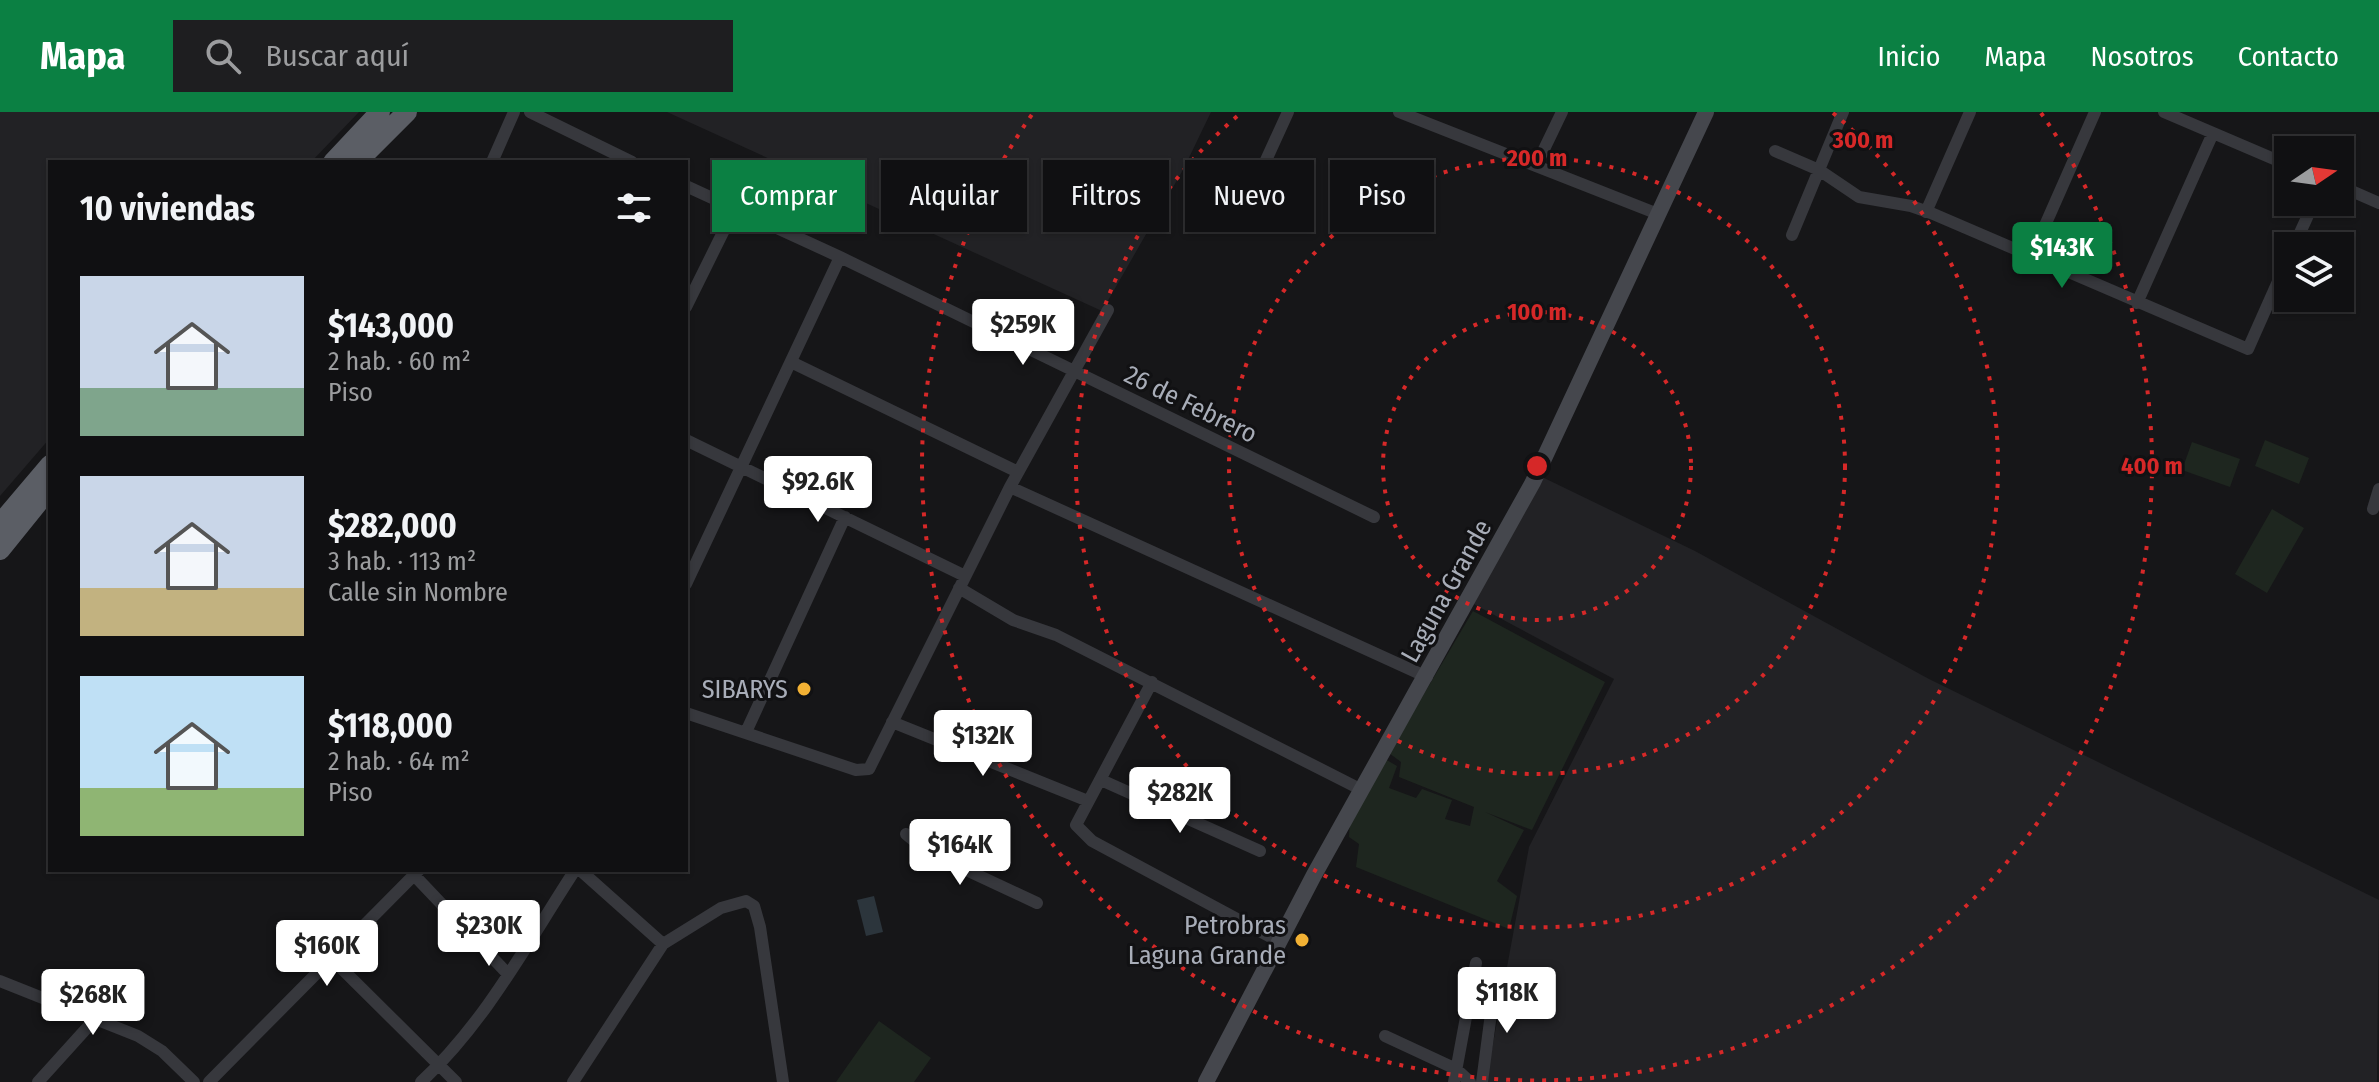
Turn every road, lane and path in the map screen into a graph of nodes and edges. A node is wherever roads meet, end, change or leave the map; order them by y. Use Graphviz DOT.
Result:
graph roads {
  1 [pos="380,112"];
  2 [pos="407,112"];
  3 [pos="514,112"];
  4 [pos="530,112"];
  5 [pos="1288,112"];
  6 [pos="1399,112"];
  7 [pos="1562,112"];
  8 [pos="1706,112"];
  9 [pos="1843,112"];
  10 [pos="1970,112"];
  11 [pos="2095,112"];
  12 [pos="2164,112"];
  13 [pos="1426,117"];
  14 [pos="2213,133"];
  15 [pos="1775,151"];
  16 [pos="2274,159"];
  17 [pos="335,160"];
  18 [pos="359,160"];
  19 [pos="493,160"];
  20 [pos="626,160"];
  21 [pos="1266,160"];
  22 [pos="1536,166"];
  23 [pos="1819,170"];
  24 [pos="688,187"];
  25 [pos="2354,192"];
  26 [pos="712,198"];
  27 [pos="2379,203"];
  28 [pos="1926,212"];
  29 [pos="1658,214"];
  30 [pos="723,232"];
  31 [pos="786,232"];
  32 [pos="1792,235"];
  33 [pos="2035,248"];
  34 [pos="840,257"];
  35 [pos="2274,290"];
  36 [pos="688,303"];
  37 [pos="2137,303"];
  38 [pos="1108,310"];
  39 [pos="791,362"];
  40 [pos="1072,371"];
  41 [pos="688,441"];
  42 [pos="741,467"];
  43 [pos="48,469"];
  44 [pos="1018,472"];
  45 [pos="1010,487"];
  46 [pos="2379,489"];
  47 [pos="48,490"];
  48 [pos="2373,509"];
  49 [pos="845,517"];
  50 [pos="1374,517"];
  51 [pos="0,524"];
  52 [pos="0,550"];
  53 [pos="688,580"];
  54 [pos="962,582"];
  55 [pos="1427,677"];
  56 [pos="1152,682"];
  57 [pos="688,714"];
  58 [pos="892,722"];
  59 [pos="746,732"];
  60 [pos="1101,780"];
  61 [pos="1362,790"];
  62 [pos="1088,801"];
  63 [pos="906,834"];
  64 [pos="1260,851"];
  65 [pos="576,872"];
  66 [pos="579,872"];
  67 [pos="417,873"];
  68 [pos="1037,903"];
  69 [pos="1278,941"];
  70 [pos="663,944"];
  71 [pos="331,958"];
  72 [pos="1476,963"];
  73 [pos="507,973"];
  74 [pos="0,981"];
  75 [pos="1495,983"];
  76 [pos="95,1019"];
  77 [pos="1385,1036"];
  78 [pos="439,1066"];
  79 [pos="1455,1075"];
  80 [pos="38,1082"];
  81 [pos="194,1082"];
  82 [pos="209,1082"];
  83 [pos="421,1082"];
  84 [pos="456,1082"];
  85 [pos="573,1082"];
  86 [pos="783,1082"];
  87 [pos="1206,1082"];
  88 [pos="1470,1082"];
  89 [pos="1482,1082"];
  1 -- 17 [label="highway"];
  2 -- 18 [label="highway"];
  3 -- 19 [label="street"];
  4 -- 20 [label="street"];
  5 -- 21 [label="street"];
  6 -- 13 [label="street"];
  7 -- 22 [label="street"];
  8 -- 29 [label="main road, Laguna Grande"];
  9 -- 23 [label="street"];
  10 -- 28 [label="street"];
  11 -- 33 [label="street"];
  12 -- 14 [label="street"];
  13 -- 22 [label="street"];
  14 -- 16 [label="street"];
  14 -- 37 [label="street"];
  15 -- 23 [label="street"];
  22 -- 29 [label="street"];
  23 -- 28 [label="street"];
  23 -- 32 [label="street"];
  24 -- 26 [label="street, 26 de Febrero"];
  25 -- 27 [label="street"];
  28 -- 37 [label="street"];
  29 -- 55 [label="main road, Laguna Grande"];
  30 -- 36 [label="street"];
  31 -- 34 [label="street, 26 de Febrero"];
  34 -- 39 [label="street"];
  34 -- 40 [label="street, 26 de Febrero"];
  35 -- 37 [label="street"];
  38 -- 40 [label="street"];
  39 -- 42 [label="street"];
  39 -- 44 [label="street"];
  40 -- 44 [label="street"];
  40 -- 50 [label="street, 26 de Febrero"];
  41 -- 42 [label="street"];
  42 -- 49 [label="street"];
  42 -- 53 [label="street"];
  43 -- 51 [label="highway"];
  44 -- 45 [label="street"];
  45 -- 54 [label="street"];
  45 -- 55 [label="street"];
  46 -- 48 [label="street"];
  47 -- 52 [label="highway"];
  49 -- 54 [label="street"];
  49 -- 59 [label="street"];
  54 -- 56 [label="street"];
  54 -- 58 [label="street"];
  55 -- 61 [label="main road, Laguna Grande"];
  56 -- 60 [label="street"];
  56 -- 61 [label="street"];
  57 -- 59 [label="street"];
  58 -- 59 [label="street"];
  58 -- 62 [label="street"];
  60 -- 62 [label="street"];
  60 -- 64 [label="street"];
  61 -- 69 [label="main road, Laguna Grande"];
  62 -- 69 [label="street"];
  63 -- 68 [label="street"];
  65 -- 73 [label="street"];
  66 -- 70 [label="street"];
  67 -- 71 [label="street"];
  67 -- 73 [label="street"];
  69 -- 87 [label="main road, Laguna Grande"];
  70 -- 85 [label="street"];
  70 -- 86 [label="street"];
  71 -- 78 [label="street"];
  71 -- 82 [label="street"];
  72 -- 79 [label="street"];
  73 -- 78 [label="street"];
  74 -- 76 [label="street"];
  75 -- 89 [label="street"];
  76 -- 80 [label="street"];
  76 -- 81 [label="street"];
  77 -- 79 [label="street"];
  78 -- 83 [label="street"];
  78 -- 84 [label="street"];
  79 -- 88 [label="street"];
}
